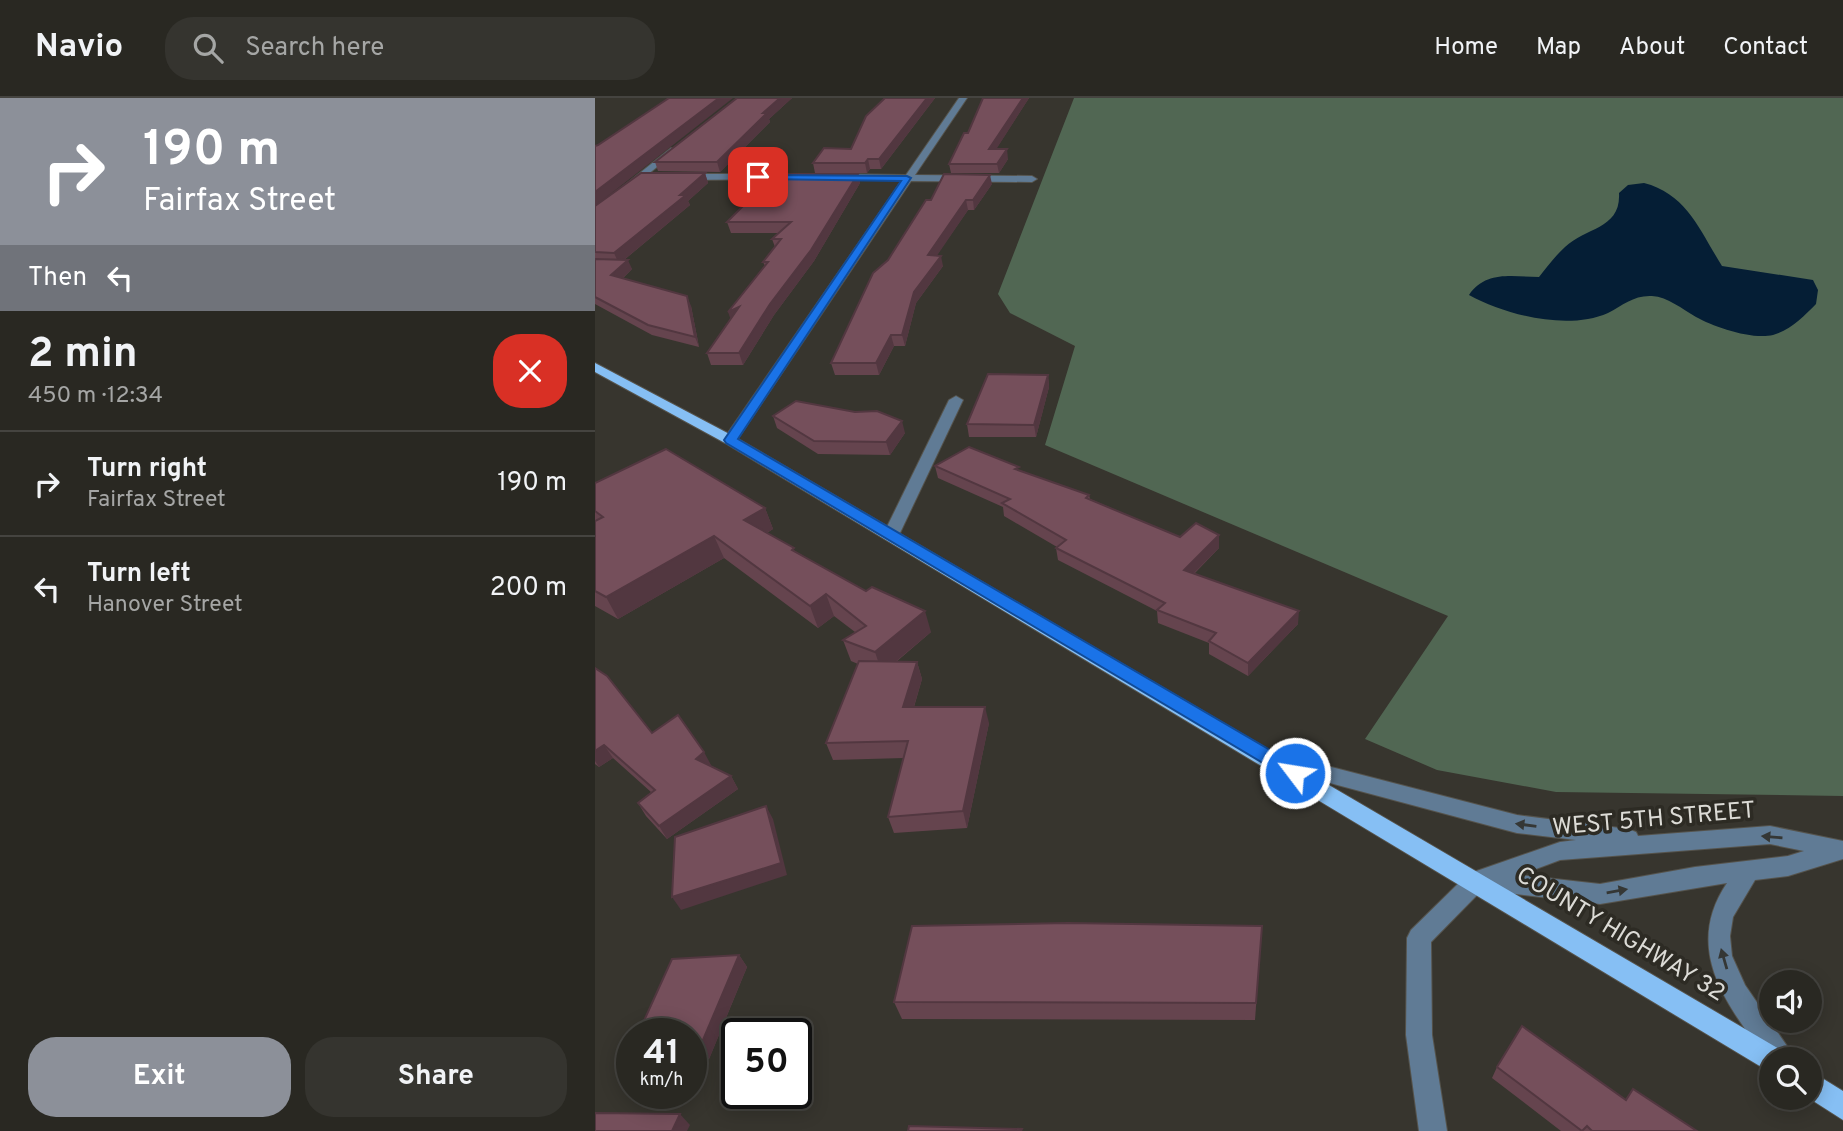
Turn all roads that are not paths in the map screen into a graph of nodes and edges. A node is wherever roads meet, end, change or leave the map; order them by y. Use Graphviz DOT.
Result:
graph roads {
  1 [pos="963,98"];
  2 [pos="683,143"];
  3 [pos="639,177"];
  4 [pos="907,178"];
  5 [pos="1032,179"];
  6 [pos="595,214"];
  7 [pos="595,367"];
  8 [pos="956,400"];
  9 [pos="730,440"];
  10 [pos="891,535"];
  11 [pos="1272,760"];
  12 [pos="1667,843"];
  13 [pos="1841,850"];
  14 [pos="1749,870"];
  15 [pos="1476,881"];
  16 [pos="1774,1047"];
  17 [pos="1759,1051"];
  18 [pos="1822,1092"];
  19 [pos="1843,1107"];
  20 [pos="1433,1131"];
  1 -- 4 [label="street"];
  2 -- 3 [label="street"];
  3 -- 4 [label="street"];
  3 -- 6 [label="street"];
  4 -- 5 [label="street"];
  4 -- 9 [label="street"];
  7 -- 9 [label="main road, WEST 5TH STREET"];
  8 -- 10 [label="street"];
  9 -- 10 [label="main road, WEST 5TH STREET"];
  10 -- 11 [label="main road, WEST 5TH STREET"];
  12 -- 11 [label="street, one-way"];
  11 -- 15 [label="main road, WEST 5TH STREET"];
  13 -- 12 [label="street, WEST 5TH STREET, one-way"];
  12 -- 15 [label="street, WEST 5TH STREET"];
  13 -- 14 [label="street, WEST 5TH STREET"];
  15 -- 14 [label="street, WEST 5TH STREET, one-way"];
  16 -- 14 [label="street, one-way"];
  15 -- 17 [label="main road, COUNTY HIGHWAY 32"];
  15 -- 20 [label="street"];
  18 -- 19 [label="main road"];
}
